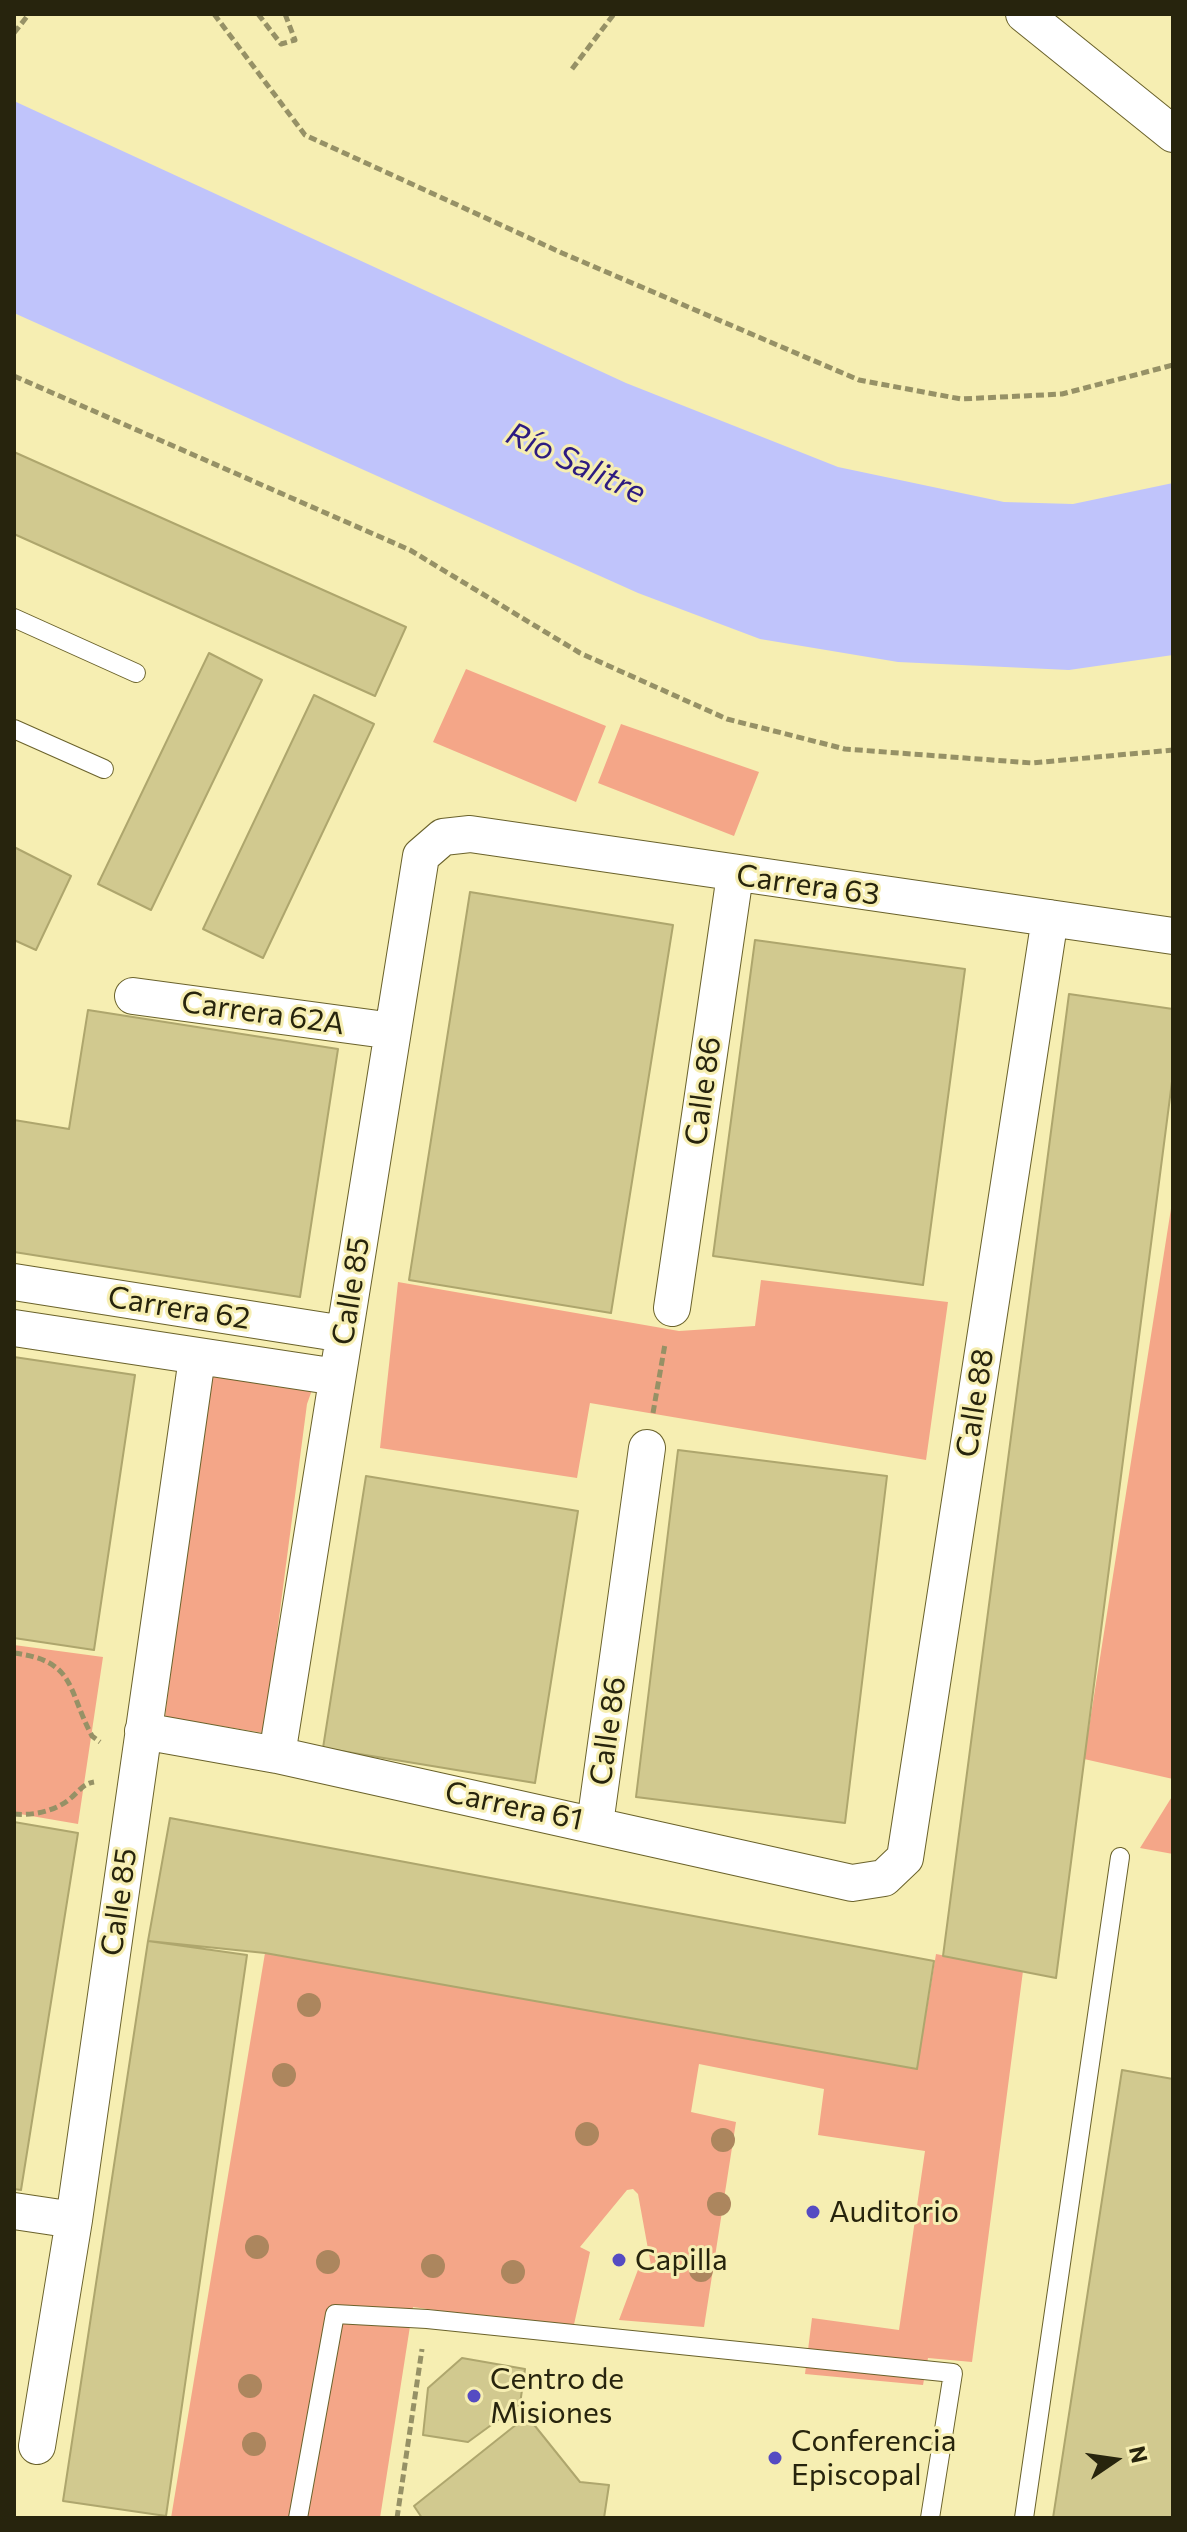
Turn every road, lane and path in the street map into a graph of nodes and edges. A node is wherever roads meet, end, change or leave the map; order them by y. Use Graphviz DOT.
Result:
graph roads {
  1 [pos="29,14"];
  2 [pos="214,14"];
  3 [pos="258,14"];
  4 [pos="285,14"];
  5 [pos="614,14"];
  6 [pos="1024,14"];
  7 [pos="14,33"];
  8 [pos="572,69"];
  9 [pos="1173,134"];
  10 [pos="1173,365"];
  11 [pos="14,376"];
  12 [pos="14,618"];
  13 [pos="136,673"];
  14 [pos="14,729"];
  15 [pos="1173,750"];
  16 [pos="104,769"];
  17 [pos="443,837"];
  18 [pos="735,875"];
  19 [pos="1050,918"];
  20 [pos="1173,936"];
  21 [pos="133,996"];
  22 [pos="393,1031"];
  23 [pos="14,1282"];
  24 [pos="672,1308"];
  25 [pos="14,1328"];
  26 [pos="344,1334"];
  27 [pos="197,1358"];
  28 [pos="337,1377"];
  29 [pos="647,1448"];
  30 [pos="14,1653"];
  31 [pos="143,1731"];
  32 [pos="100,1742"];
  33 [pos="277,1755"];
  34 [pos="94,1782"];
  35 [pos="14,1814"];
  36 [pos="595,1824"];
  37 [pos="1120,1857"];
  38 [pos="884,1878"];
  39 [pos="14,2211"];
  40 [pos="74,2220"];
  41 [pos="427,2319"];
  42 [pos="37,2446"];
  43 [pos="298,2518"];
  44 [pos="397,2518"];
  45 [pos="930,2518"];
  46 [pos="1024,2518"];
  1 -- 7 [label="path"];
  2 -- 10 [label="path"];
  3 -- 4 [label="path"];
  5 -- 8 [label="path"];
  6 -- 9 [label="street"];
  11 -- 15 [label="path"];
  12 -- 13 [label="lane"];
  14 -- 16 [label="lane"];
  17 -- 18 [label="street, Carrera 63"];
  17 -- 22 [label="street, Calle 85"];
  18 -- 19 [label="street, Carrera 63"];
  18 -- 24 [label="street, Calle 86"];
  19 -- 20 [label="street, Carrera 63"];
  19 -- 38 [label="street, Calle 88"];
  21 -- 22 [label="street, Carrera 62A"];
  22 -- 26 [label="street, Calle 85"];
  23 -- 26 [label="street, Carrera 62"];
  24 -- 29 [label="path"];
  25 -- 27 [label="street, Carrera 62"];
  26 -- 28 [label="street, Calle 85"];
  27 -- 28 [label="street, Carrera 62"];
  27 -- 31 [label="street, Calle 85"];
  28 -- 33 [label="street, Calle 85"];
  29 -- 36 [label="street, Calle 86"];
  30 -- 32 [label="path"];
  31 -- 33 [label="street, Carrera 61"];
  31 -- 40 [label="street, Calle 85"];
  33 -- 36 [label="street, Carrera 61"];
  34 -- 35 [label="path"];
  36 -- 38 [label="street, Carrera 61"];
  37 -- 46 [label="lane"];
  39 -- 40 [label="street"];
  40 -- 42 [label="street, Calle 85"];
  41 -- 43 [label="lane"];
  41 -- 44 [label="path"];
  41 -- 45 [label="lane"];
}
